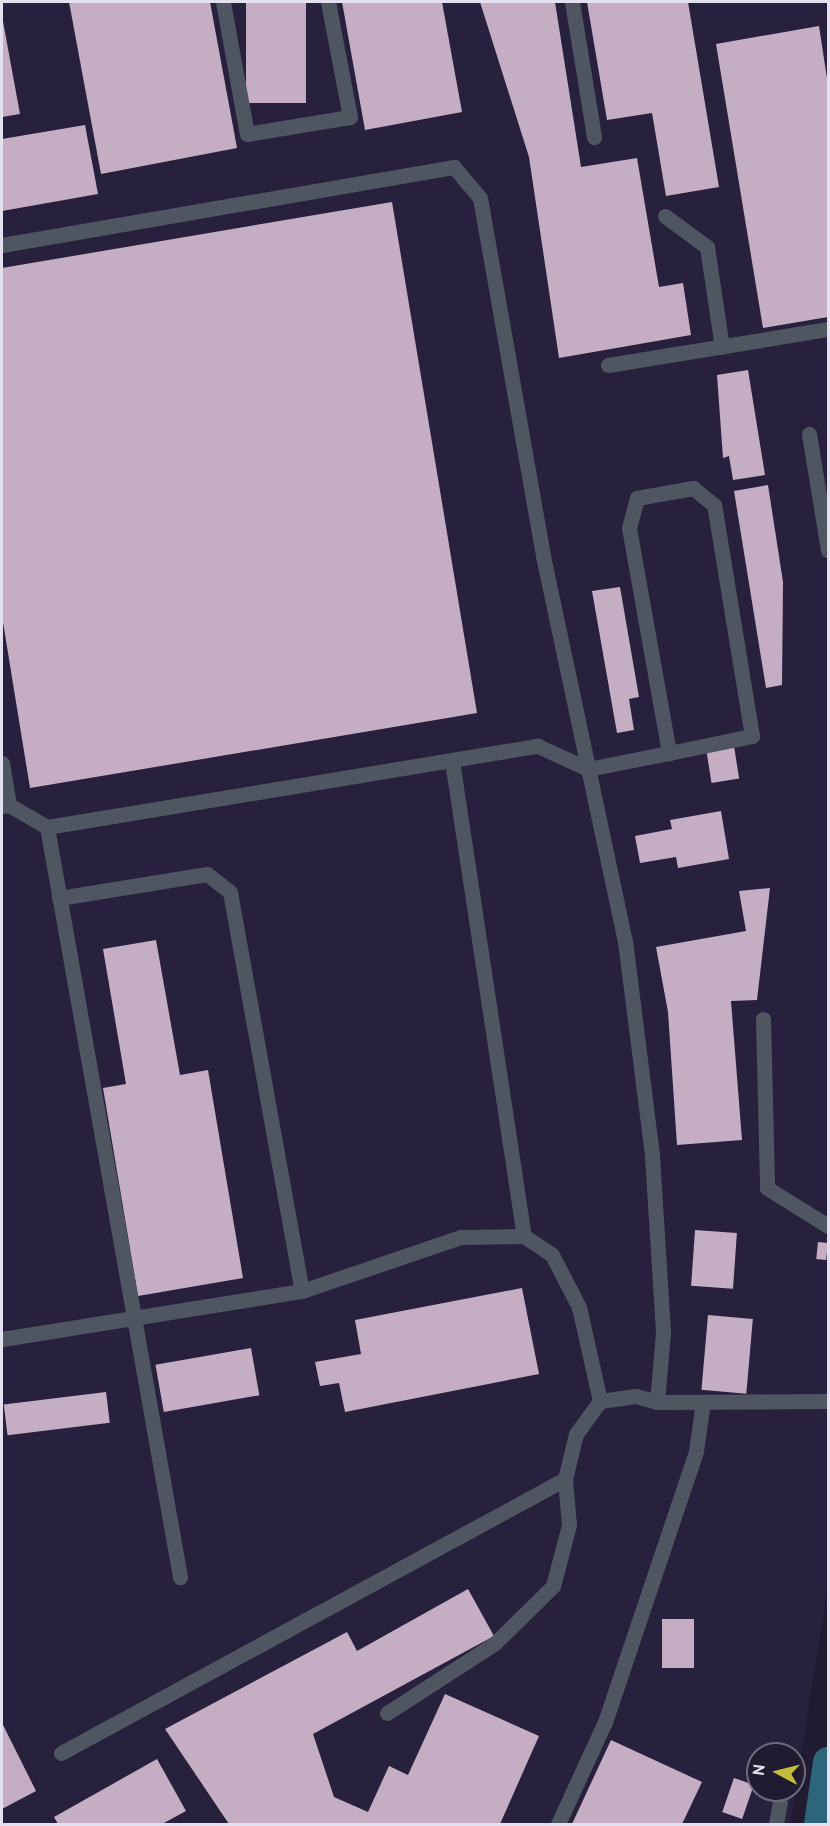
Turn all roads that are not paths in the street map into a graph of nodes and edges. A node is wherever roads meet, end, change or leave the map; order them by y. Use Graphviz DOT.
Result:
graph roads {
  1 [pos="223,2"];
  2 [pos="328,2"];
  3 [pos="572,2"];
  4 [pos="594,137"];
  5 [pos="665,216"];
  6 [pos="2,245"];
  7 [pos="828,329"];
  8 [pos="722,346"];
  9 [pos="608,365"];
  10 [pos="809,434"];
  11 [pos="828,550"];
  12 [pos="669,753"];
  13 [pos="452,761"];
  14 [pos="2,763"];
  15 [pos="588,769"];
  16 [pos="5,806"];
  17 [pos="47,827"];
  18 [pos="59,898"];
  19 [pos="763,1019"];
  20 [pos="828,1226"];
  21 [pos="524,1236"];
  22 [pos="302,1291"];
  23 [pos="132,1319"];
  24 [pos="2,1339"];
  25 [pos="600,1401"];
  26 [pos="828,1401"];
  27 [pos="657,1402"];
  28 [pos="703,1402"];
  29 [pos="565,1479"];
  30 [pos="180,1577"];
  31 [pos="387,1713"];
  32 [pos="61,1753"];
  33 [pos="780,1802"];
  34 [pos="558,1824"];
  35 [pos="776,1824"];
  1 -- 2 [label="lane"];
  3 -- 4 [label="lane"];
  5 -- 8 [label="lane"];
  6 -- 15 [label="lane"];
  7 -- 8 [label="lane"];
  8 -- 9 [label="lane"];
  10 -- 11 [label="lane"];
  12 -- 12 [label="lane"];
  12 -- 15 [label="lane"];
  13 -- 15 [label="lane"];
  13 -- 17 [label="lane"];
  13 -- 21 [label="lane"];
  14 -- 16 [label="lane"];
  15 -- 27 [label="lane"];
  16 -- 17 [label="lane"];
  17 -- 18 [label="lane"];
  18 -- 22 [label="lane"];
  18 -- 23 [label="lane"];
  19 -- 20 [label="lane"];
  21 -- 22 [label="lane"];
  21 -- 25 [label="lane"];
  22 -- 23 [label="lane"];
  23 -- 24 [label="lane"];
  23 -- 30 [label="lane"];
  25 -- 27 [label="lane"];
  25 -- 29 [label="lane"];
  26 -- 28 [label="lane"];
  27 -- 28 [label="lane"];
  28 -- 34 [label="lane"];
  29 -- 31 [label="lane"];
  29 -- 32 [label="lane"];
  33 -- 35 [label="lane"];
}
